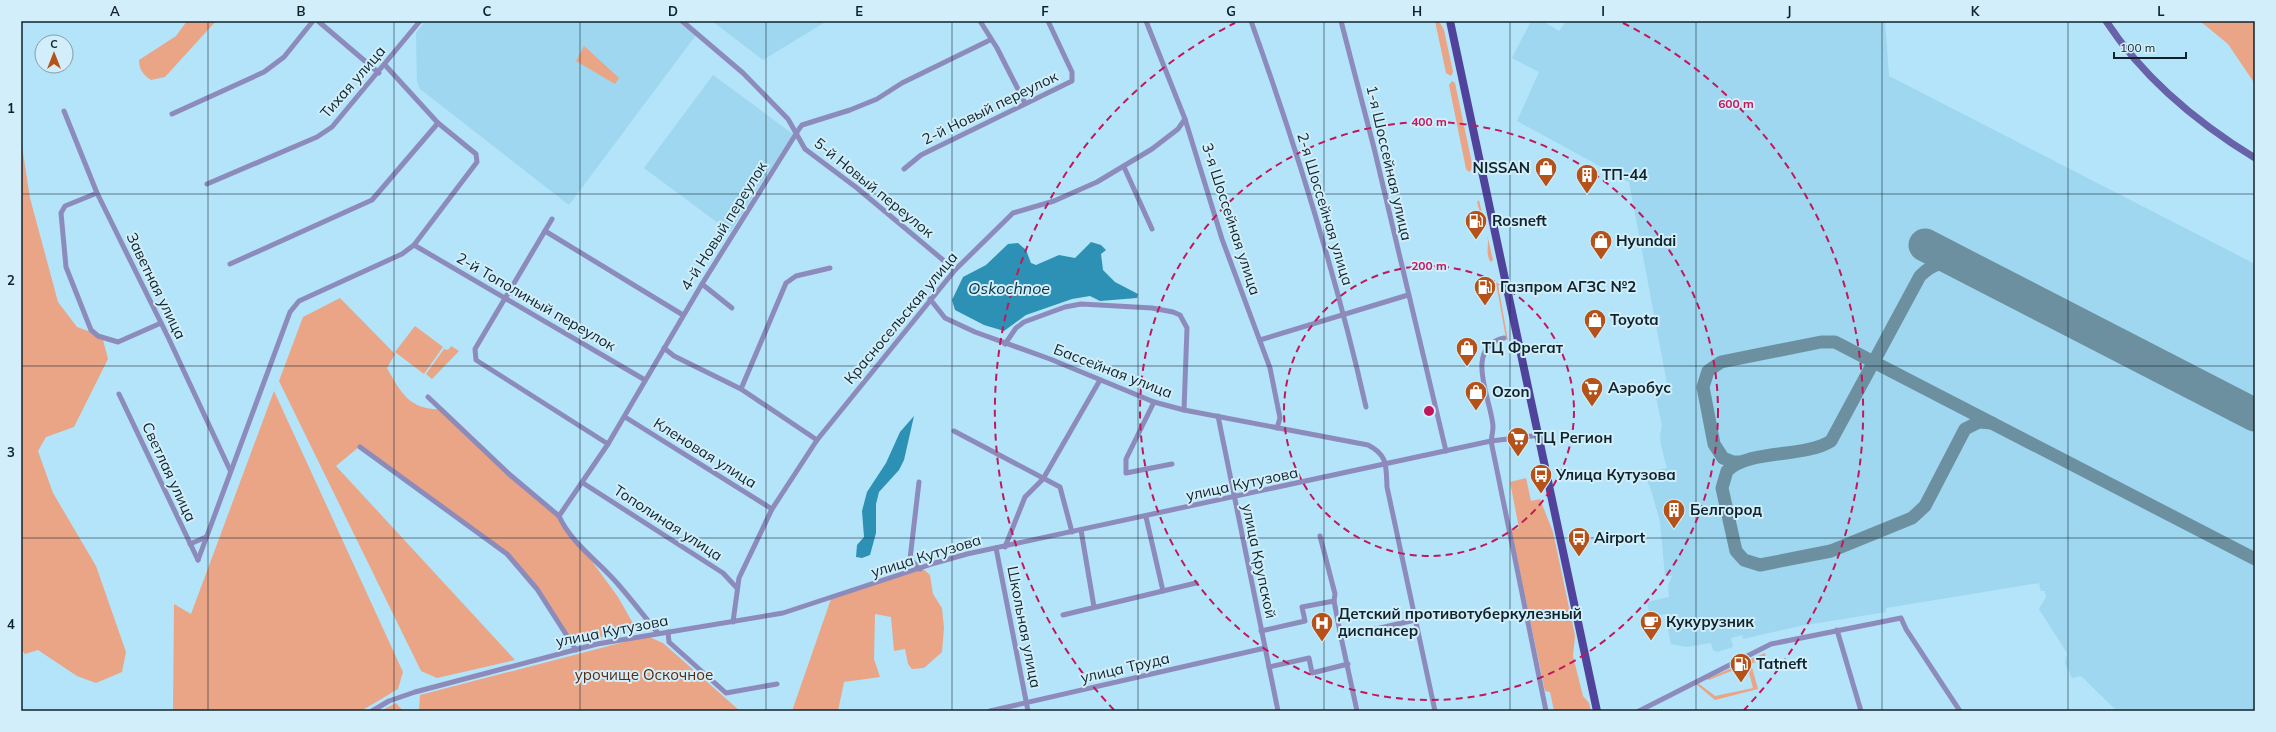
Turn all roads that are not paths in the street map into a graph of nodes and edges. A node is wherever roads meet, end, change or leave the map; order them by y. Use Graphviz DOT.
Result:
graph roads {
  1 [pos="313,21"];
  2 [pos="318,21"];
  3 [pos="420,21"];
  4 [pos="682,21"];
  5 [pos="980,21"];
  6 [pos="1048,21"];
  7 [pos="1146,21"];
  8 [pos="1251,21"];
  9 [pos="1341,21"];
  10 [pos="1450,21"];
  11 [pos="2106,21"];
  12 [pos="990,40"];
  13 [pos="385,65"];
  14 [pos="379,73"];
  15 [pos="1025,103"];
  16 [pos="64,111"];
  17 [pos="172,114"];
  18 [pos="1185,120"];
  19 [pos="438,123"];
  20 [pos="795,134"];
  21 [pos="2255,158"];
  22 [pos="1124,167"];
  23 [pos="904,169"];
  24 [pos="207,184"];
  25 [pos="97,193"];
  26 [pos="552,219"];
  27 [pos="1152,229"];
  28 [pos="545,230"];
  29 [pos="414,245"];
  30 [pos="230,264"];
  31 [pos="830,268"];
  32 [pos="955,270"];
  33 [pos="702,284"];
  34 [pos="1408,295"];
  35 [pos="507,298"];
  36 [pos="930,299"];
  37 [pos="732,308"];
  38 [pos="1344,313"];
  39 [pos="683,315"];
  40 [pos="161,323"];
  41 [pos="1504,338"];
  42 [pos="1260,340"];
  43 [pos="1005,344"];
  44 [pos="664,348"];
  45 [pos="645,380"];
  46 [pos="1100,380"];
  47 [pos="741,390"];
  48 [pos="119,394"];
  49 [pos="428,396"];
  50 [pos="1154,402"];
  51 [pos="1366,407"];
  52 [pos="1184,410"];
  53 [pos="1218,416"];
  54 [pos="625,417"];
  55 [pos="1277,428"];
  56 [pos="954,431"];
  57 [pos="1540,435"];
  58 [pos="817,440"];
  59 [pos="1492,441"];
  60 [pos="608,444"];
  61 [pos="360,447"];
  62 [pos="1446,451"];
  63 [pos="1172,464"];
  64 [pos="1386,464"];
  65 [pos="230,470"];
  66 [pos="1043,479"];
  67 [pos="919,482"];
  68 [pos="583,483"];
  69 [pos="1233,498"];
  70 [pos="772,509"];
  71 [pos="559,516"];
  72 [pos="1146,517"];
  73 [pos="1081,530"];
  74 [pos="1072,532"];
  75 [pos="1320,536"];
  76 [pos="206,537"];
  77 [pos="190,544"];
  78 [pos="1005,546"];
  79 [pos="996,548"];
  80 [pos="920,569"];
  81 [pos="1196,583"];
  82 [pos="736,587"];
  83 [pos="1163,591"];
  84 [pos="1334,601"];
  85 [pos="1094,607"];
  86 [pos="1063,614"];
  87 [pos="1415,620"];
  88 [pos="733,622"];
  89 [pos="1837,630"];
  90 [pos="1261,631"];
  91 [pos="668,632"];
  92 [pos="658,633"];
  93 [pos="1340,636"];
  94 [pos="1265,648"];
  95 [pos="576,650"];
  96 [pos="1348,664"];
  97 [pos="1269,667"];
  98 [pos="777,684"];
  99 [pos="1027,703"];
  100 [pos="372,711"];
  101 [pos="990,711"];
  102 [pos="1028,711"];
  103 [pos="1278,711"];
  104 [pos="1358,711"];
  105 [pos="1435,711"];
  106 [pos="1546,711"];
  107 [pos="1597,711"];
  108 [pos="1639,711"];
  109 [pos="1861,711"];
  110 [pos="1960,711"];
  1 -- 17 [label="street"];
  2 -- 14 [label="street"];
  3 -- 13 [label="street, Тихая улица"];
  4 -- 20 [label="street, 5-й Новый переулок"];
  5 -- 12 [label="street"];
  6 -- 15 [label="street, 2-й Новый переулок"];
  7 -- 18 [label="street, 3-я Шоссейная улица"];
  8 -- 38 [label="street, 2-я Шоссейная улица"];
  9 -- 34 [label="street, 1-я Шоссейная улица"];
  10 -- 57 [label="main road"];
  11 -- 21 [label="main road"];
  12 -- 15 [label="street"];
  12 -- 20 [label="street, 4-й Новый переулок"];
  13 -- 14 [label="street, Тихая улица"];
  13 -- 19 [label="street"];
  14 -- 24 [label="street, Тихая улица"];
  15 -- 23 [label="street, 2-й Новый переулок"];
  16 -- 25 [label="street, Заветная улица"];
  18 -- 22 [label="street, Красносельская улица"];
  18 -- 42 [label="street, 3-я Шоссейная улица"];
  19 -- 29 [label="street"];
  19 -- 30 [label="street"];
  20 -- 32 [label="street, 5-й Новый переулок"];
  20 -- 33 [label="street, 4-й Новый переулок"];
  22 -- 27 [label="street"];
  22 -- 32 [label="street, Красносельская улица"];
  25 -- 40 [label="street, Заветная улица"];
  25 -- 40 [label="street"];
  26 -- 28 [label="street"];
  28 -- 35 [label="street"];
  28 -- 39 [label="street"];
  29 -- 35 [label="street, 2-й Тополиный переулок"];
  29 -- 65 [label="street"];
  31 -- 47 [label="street"];
  32 -- 36 [label="street, Красносельская улица"];
  33 -- 37 [label="street"];
  33 -- 39 [label="street, 4-й Новый переулок"];
  34 -- 38 [label="street"];
  34 -- 62 [label="street, 1-я Шоссейная улица"];
  35 -- 45 [label="street, 2-й Тополиный переулок"];
  35 -- 60 [label="street"];
  36 -- 43 [label="street, Бассейная улица"];
  36 -- 58 [label="street, Красносельская улица"];
  38 -- 42 [label="street"];
  38 -- 51 [label="street, 2-я Шоссейная улица"];
  39 -- 44 [label="street, 4-й Новый переулок"];
  40 -- 65 [label="street, Заветная улица"];
  41 -- 59 [label="street"];
  42 -- 55 [label="street, 3-я Шоссейная улица"];
  43 -- 46 [label="street, Бассейная улица"];
  43 -- 52 [label="street"];
  44 -- 45 [label="street, 4-й Новый переулок"];
  44 -- 47 [label="street"];
  45 -- 54 [label="street, 4-й Новый переулок"];
  46 -- 50 [label="street, Бассейная улица"];
  46 -- 66 [label="street"];
  47 -- 58 [label="street"];
  48 -- 77 [label="street, Светлая улица"];
  49 -- 71 [label="street"];
  50 -- 52 [label="street, Бассейная улица"];
  50 -- 63 [label="street"];
  52 -- 53 [label="street, Бассейная улица"];
  53 -- 55 [label="street, Бассейная улица"];
  53 -- 69 [label="street, улица Крупской"];
  54 -- 60 [label="street, 4-й Новый переулок"];
  54 -- 70 [label="street, Кленовая улица"];
  55 -- 64 [label="street, Бассейная улица"];
  56 -- 66 [label="street"];
  57 -- 59 [label="street, улица Кутузова"];
  57 -- 107 [label="main road"];
  58 -- 70 [label="street, Красносельская улица"];
  59 -- 62 [label="street, улица Кутузова"];
  59 -- 106 [label="street"];
  60 -- 68 [label="street, 4-й Новый переулок"];
  61 -- 95 [label="street"];
  62 -- 64 [label="street, улица Кутузова"];
  64 -- 69 [label="street, улица Кутузова"];
  64 -- 87 [label="street"];
  65 -- 76 [label="street"];
  66 -- 74 [label="street"];
  66 -- 78 [label="street"];
  67 -- 80 [label="street"];
  68 -- 71 [label="street, 4-й Новый переулок"];
  68 -- 82 [label="street, Тополиная улица"];
  69 -- 72 [label="street, улица Кутузова"];
  69 -- 90 [label="street, улица Крупской"];
  70 -- 82 [label="street, Красносельская улица"];
  71 -- 92 [label="street"];
  72 -- 73 [label="street, улица Кутузова"];
  72 -- 83 [label="street"];
  73 -- 74 [label="street, улица Кутузова"];
  73 -- 85 [label="street"];
  74 -- 78 [label="street, улица Кутузова"];
  75 -- 84 [label="street"];
  76 -- 77 [label="street"];
  76 -- 77 [label="street, Светлая улица"];
  78 -- 79 [label="street, улица Кутузова"];
  79 -- 80 [label="street, улица Кутузова"];
  79 -- 99 [label="street, Школьная улица"];
  80 -- 88 [label="street, улица Кутузова"];
  81 -- 83 [label="street"];
  82 -- 88 [label="street, Красносельская улица"];
  83 -- 85 [label="street"];
  84 -- 90 [label="street"];
  84 -- 93 [label="street"];
  85 -- 86 [label="street"];
  87 -- 93 [label="street"];
  87 -- 105 [label="street"];
  88 -- 91 [label="street, улица Кутузова"];
  89 -- 108 [label="street"];
  89 -- 109 [label="street"];
  89 -- 110 [label="street"];
  90 -- 94 [label="street, улица Крупской"];
  91 -- 92 [label="street, улица Кутузова"];
  91 -- 98 [label="street"];
  92 -- 95 [label="street, улица Кутузова"];
  93 -- 96 [label="street"];
  94 -- 97 [label="street, улица Крупской"];
  94 -- 99 [label="street, улица Труда"];
  95 -- 100 [label="street, улица Кутузова"];
  96 -- 97 [label="street"];
  96 -- 104 [label="street"];
  97 -- 103 [label="street, улица Крупской"];
  99 -- 101 [label="street, улица Труда"];
  99 -- 102 [label="street, Школьная улица"];
}
